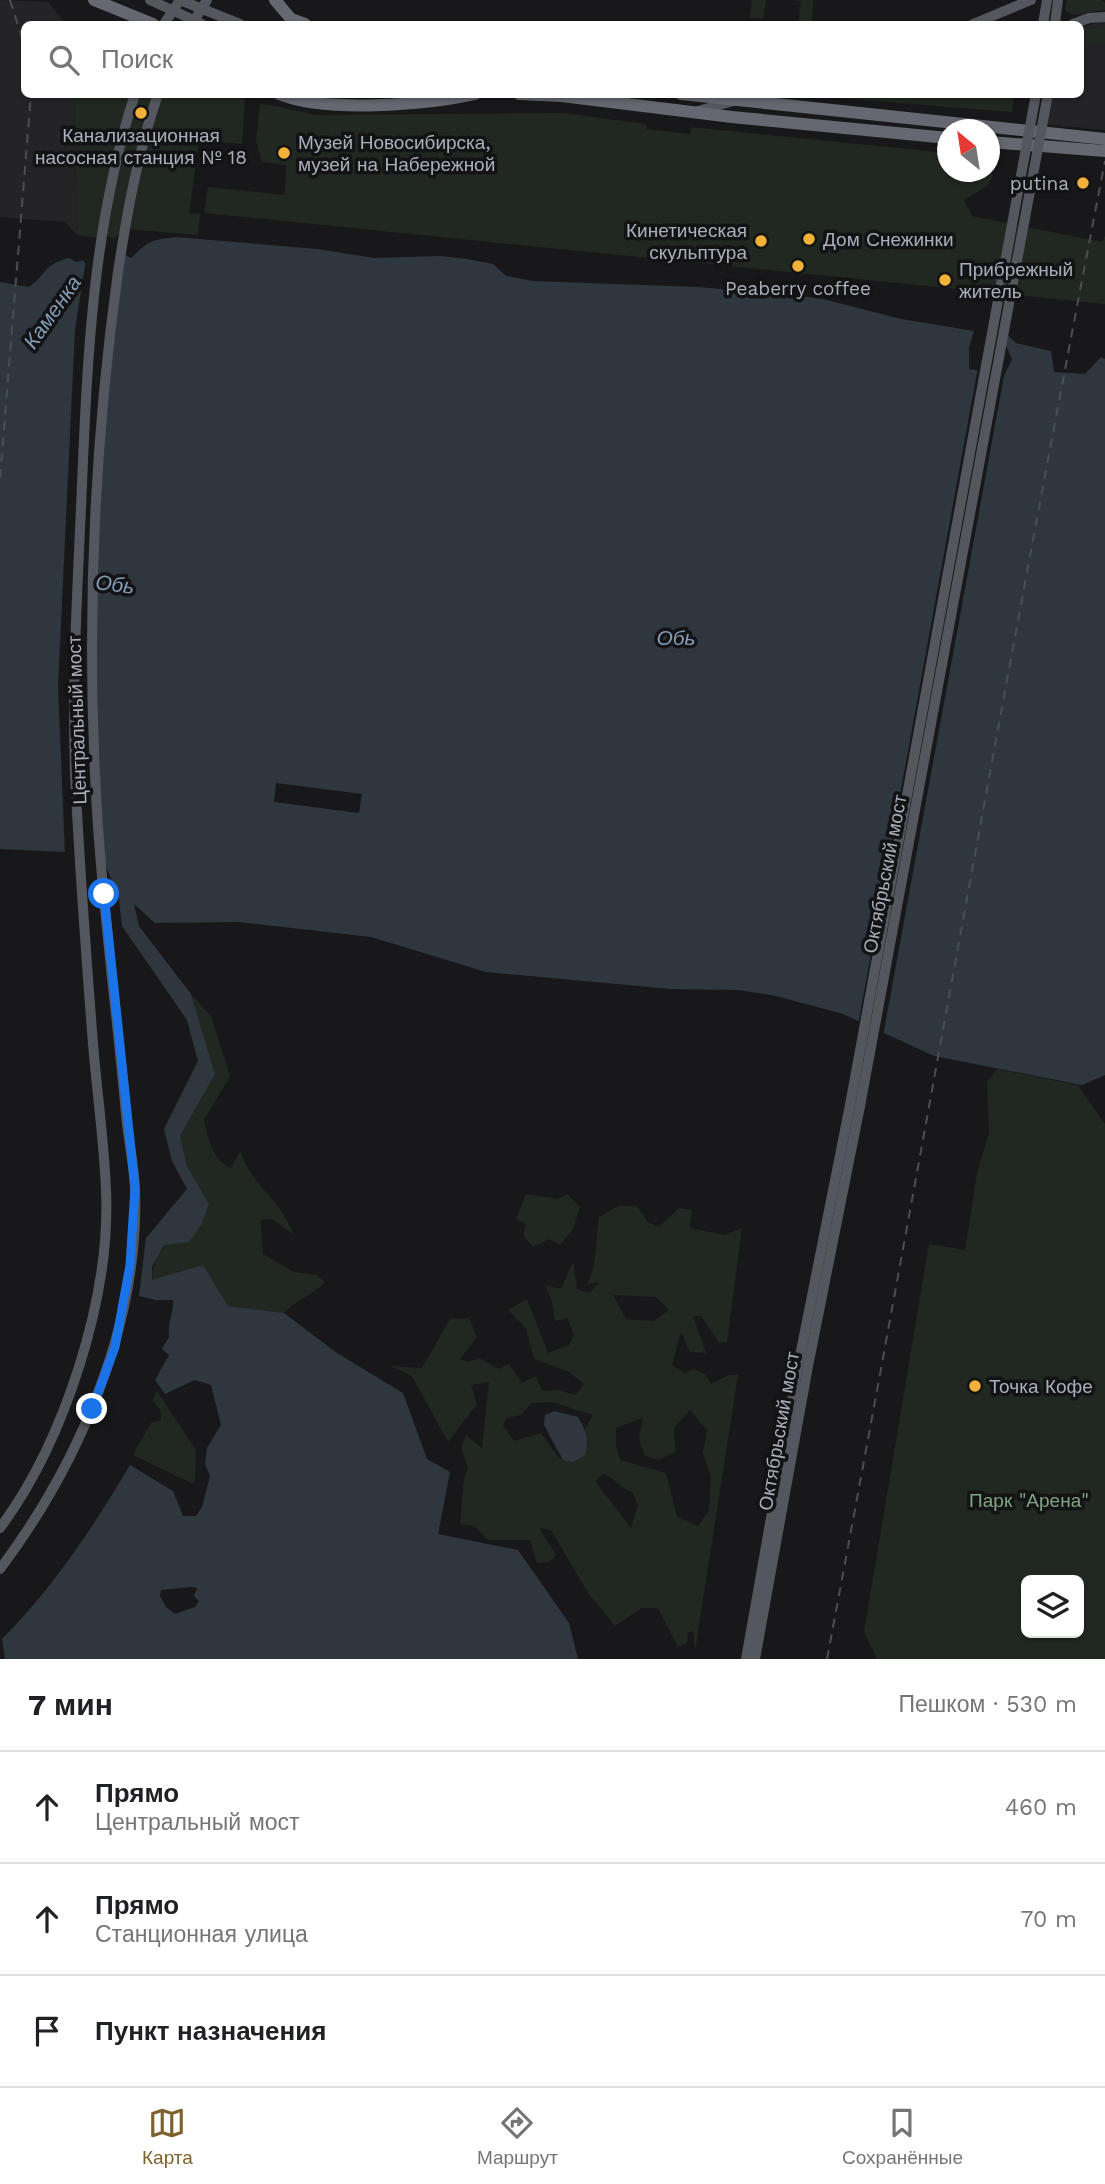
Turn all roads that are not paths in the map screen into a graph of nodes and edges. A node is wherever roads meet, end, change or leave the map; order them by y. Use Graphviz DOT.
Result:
graph roads {
  1 [pos="150,0"];
  2 [pos="180,0"];
  3 [pos="207,0"];
  4 [pos="275,0"];
  5 [pos="287,0"];
  6 [pos="1031,0"];
  7 [pos="1047,0"];
  8 [pos="1058,0"];
  9 [pos="93,1"];
  10 [pos="1105,17"];
  11 [pos="145,21"];
  12 [pos="166,21"];
  13 [pos="194,21"];
  14 [pos="196,21"];
  15 [pos="232,21"];
  16 [pos="290,21"];
  17 [pos="291,21"];
  18 [pos="980,21"];
  19 [pos="1044,21"];
  20 [pos="1055,21"];
  21 [pos="1082,21"];
  22 [pos="134,98"];
  23 [pos="157,98"];
  24 [pos="288,98"];
  25 [pos="457,98"];
  26 [pos="561,98"];
  27 [pos="731,98"];
  28 [pos="784,98"];
  29 [pos="1035,98"];
  30 [pos="1047,98"];
  31 [pos="799,109"];
  32 [pos="698,111"];
  33 [pos="937,137"];
  34 [pos="1105,139"];
  35 [pos="1000,143"];
  36 [pos="1105,151"];
  37 [pos="855,1106"];
  38 [pos="0,1528"];
  39 [pos="0,1569"];
  40 [pos="746,1659"];
  41 [pos="755,1659"];
  1 -- 14 [label="main road, bridge"];
  2 -- 12 [label="main road, bridge"];
  2 -- 15 [label="main road"];
  3 -- 13 [label="main road, bridge"];
  4 -- 16 [label="highway"];
  5 -- 17 [label="highway"];
  6 -- 18 [label="main road"];
  7 -- 19 [label="main road"];
  8 -- 20 [label="main road"];
  9 -- 11 [label="highway"];
  10 -- 21 [label="main road"];
  22 -- 38 [label="main road, Центральный мост"];
  23 -- 39 [label="main road, Центральный мост"];
  24 -- 25 [label="highway"];
  26 -- 32 [label="highway"];
  27 -- 31 [label="highway"];
  27 -- 32 [label="main road"];
  28 -- 31 [label="main road"];
  29 -- 37 [label="main road, Октябрьский мост, bridge"];
  30 -- 37 [label="main road, Октябрьский мост, bridge"];
  31 -- 34 [label="highway"];
  32 -- 33 [label="highway"];
  35 -- 36 [label="highway"];
  37 -- 40 [label="main road, Октябрьский мост"];
  37 -- 41 [label="main road, Октябрьский мост"];
}
